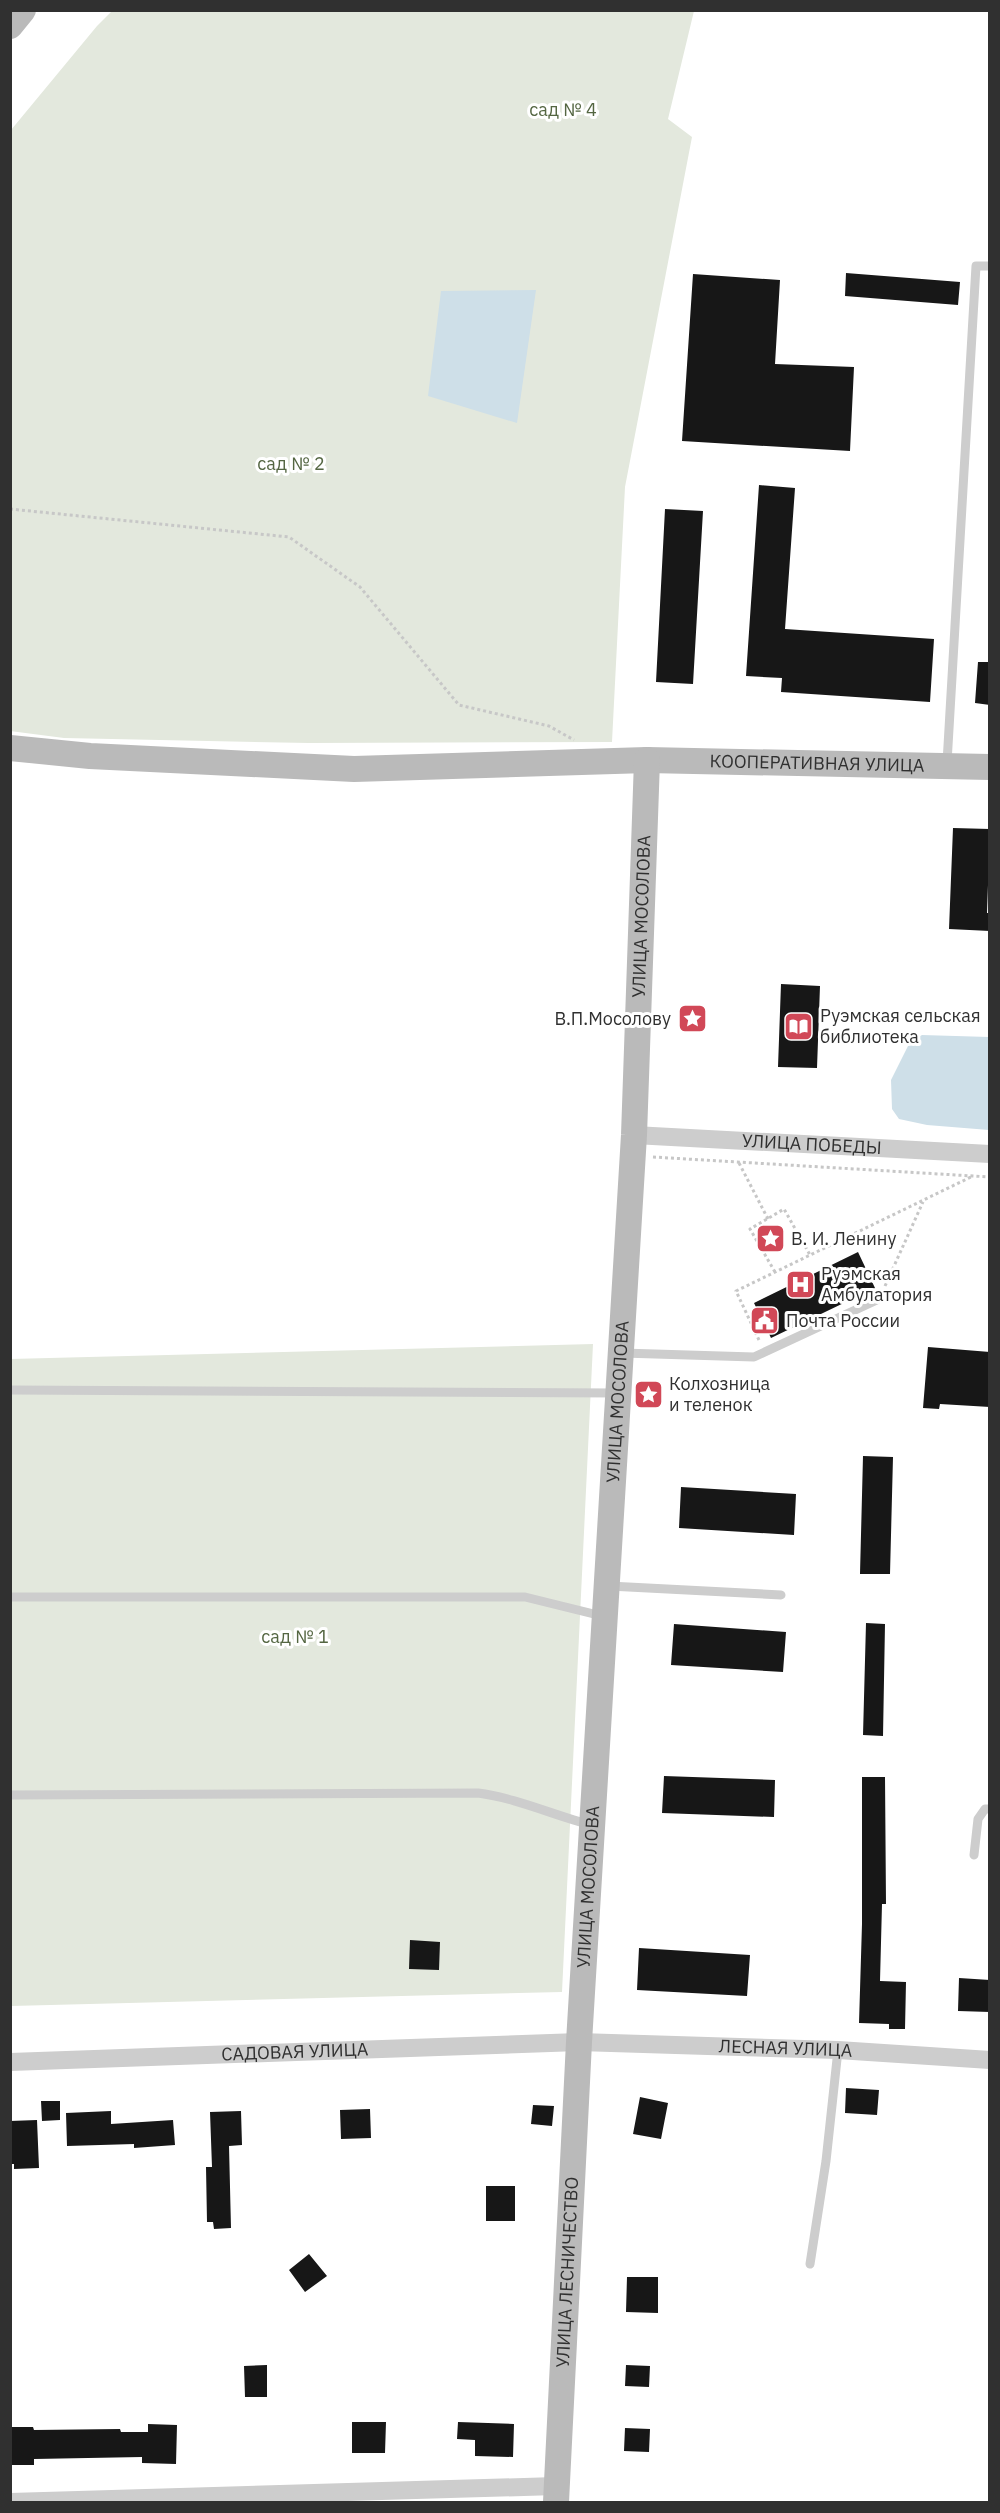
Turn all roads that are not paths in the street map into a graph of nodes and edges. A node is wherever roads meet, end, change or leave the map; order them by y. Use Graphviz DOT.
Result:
graph roads {
  1 [pos="23,10"];
  2 [pos="10,26"];
  3 [pos="990,266"];
  4 [pos="10,748"];
  5 [pos="647,760"];
  6 [pos="947,766"];
  7 [pos="990,767"];
  8 [pos="633,1146"];
  9 [pos="990,1154"];
  10 [pos="879,1299"];
  11 [pos="621,1353"];
  12 [pos="10,1390"];
  13 [pos="618,1393"];
  14 [pos="607,1586"];
  15 [pos="781,1595"];
  16 [pos="10,1597"];
  17 [pos="605,1616"];
  18 [pos="10,1795"];
  19 [pos="990,1809"];
  20 [pos="592,1825"];
  21 [pos="974,1855"];
  22 [pos="579,2042"];
  23 [pos="838,2050"];
  24 [pos="990,2060"];
  25 [pos="10,2062"];
  26 [pos="810,2264"];
  27 [pos="556,2494"];
  28 [pos="10,2502"];
  1 -- 2 [label="street"];
  3 -- 6 [label="lane"];
  4 -- 5 [label="street, КООПЕРАТИВНАЯ УЛИЦА"];
  5 -- 6 [label="street, КООПЕРАТИВНАЯ УЛИЦА"];
  5 -- 8 [label="street, УЛИЦА МОСОЛОВА"];
  6 -- 7 [label="street, КООПЕРАТИВНАЯ УЛИЦА"];
  8 -- 9 [label="street, УЛИЦА ПОБЕДЫ"];
  8 -- 11 [label="street, УЛИЦА МОСОЛОВА"];
  10 -- 11 [label="lane"];
  11 -- 13 [label="street, УЛИЦА МОСОЛОВА"];
  12 -- 13 [label="lane"];
  13 -- 14 [label="street, УЛИЦА МОСОЛОВА"];
  14 -- 15 [label="lane"];
  14 -- 17 [label="street, УЛИЦА МОСОЛОВА"];
  16 -- 17 [label="lane"];
  17 -- 20 [label="street, УЛИЦА МОСОЛОВА"];
  18 -- 20 [label="lane"];
  19 -- 21 [label="lane"];
  20 -- 22 [label="street, УЛИЦА МОСОЛОВА"];
  22 -- 23 [label="street, ЛЕСНАЯ УЛИЦА"];
  22 -- 25 [label="street, САДОВАЯ УЛИЦА"];
  22 -- 27 [label="street, УЛИЦА ЛЕСНИЧЕСТВО"];
  23 -- 24 [label="street, ЛЕСНАЯ УЛИЦА"];
  23 -- 26 [label="lane"];
  27 -- 28 [label="street"];
}
